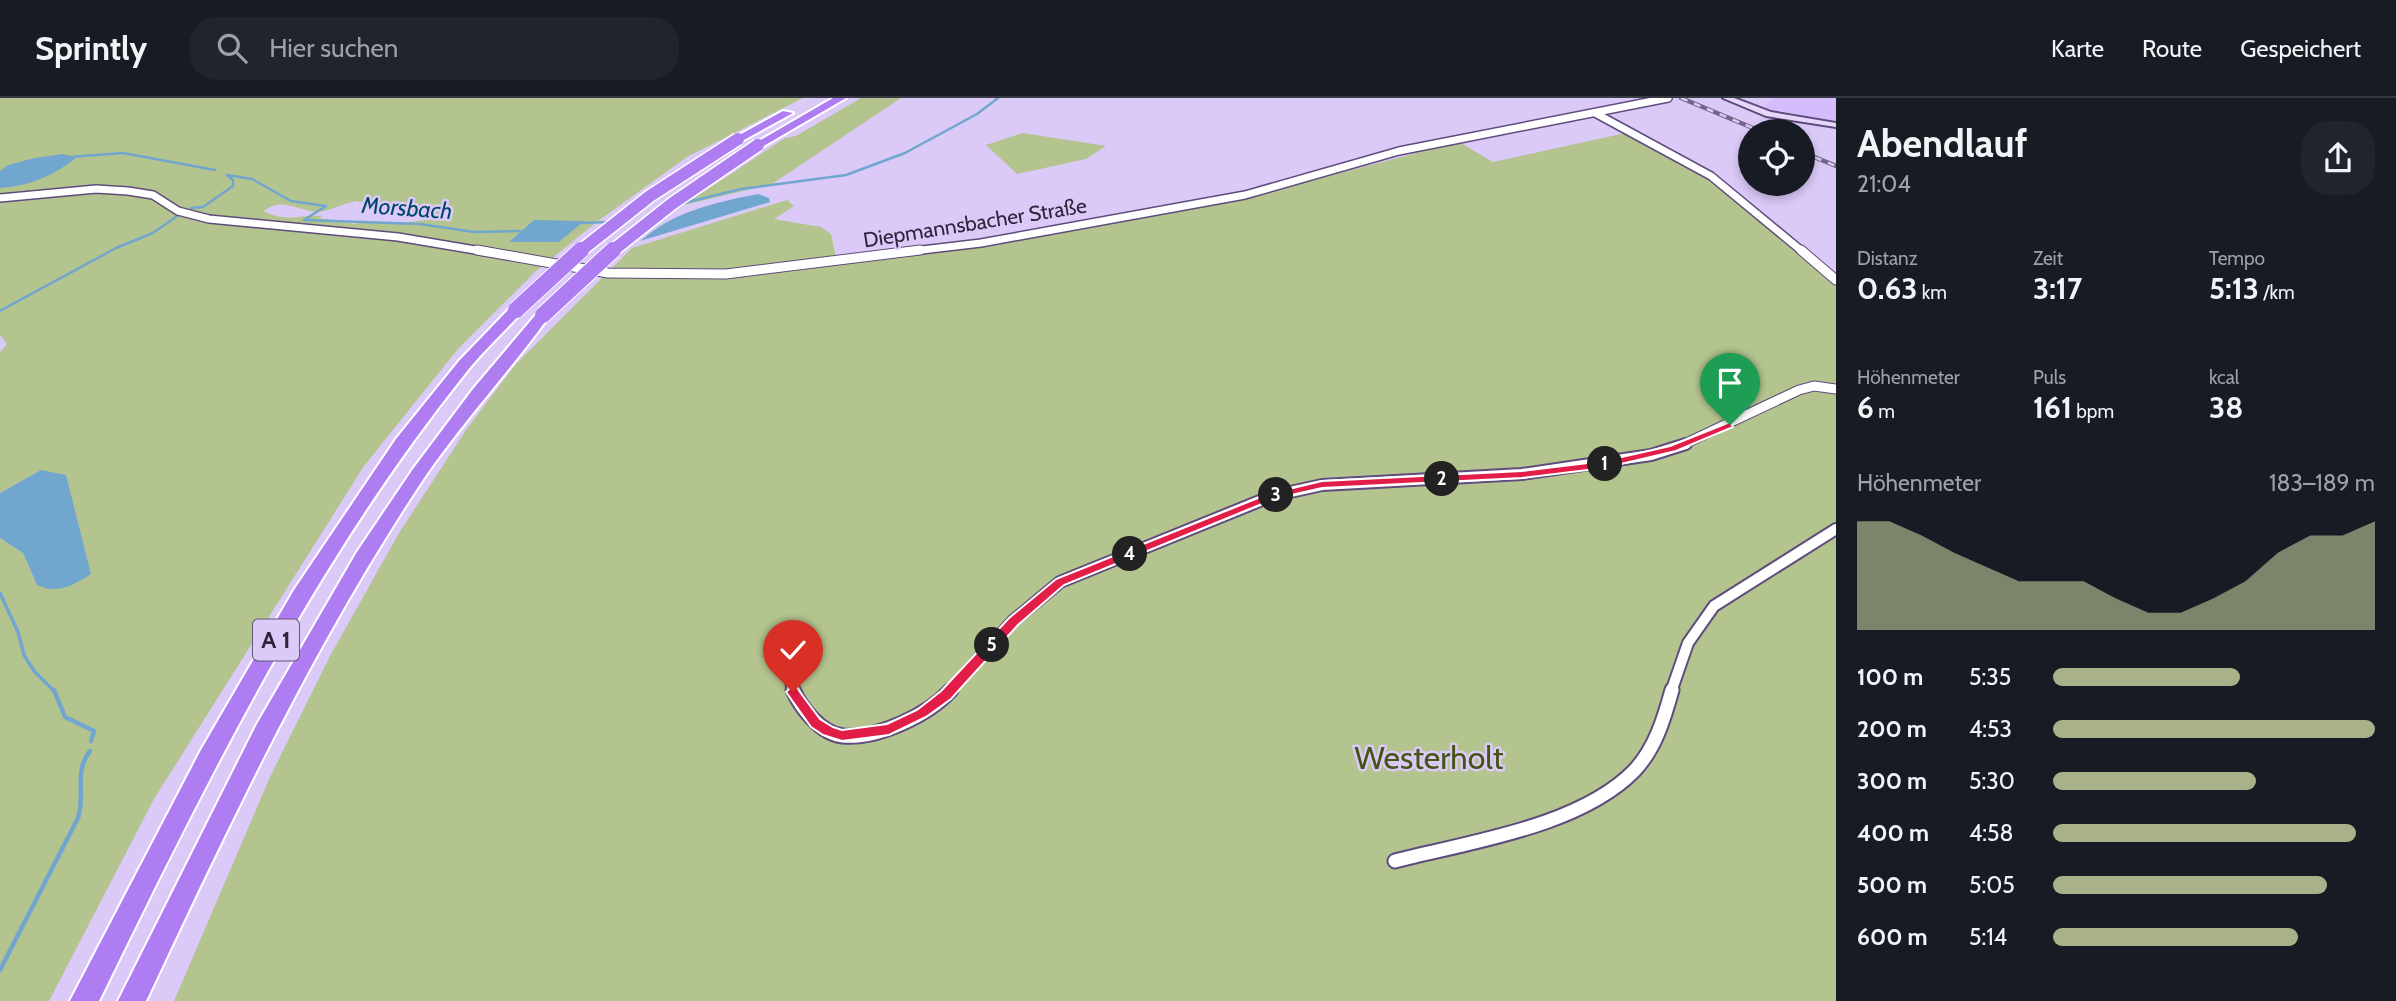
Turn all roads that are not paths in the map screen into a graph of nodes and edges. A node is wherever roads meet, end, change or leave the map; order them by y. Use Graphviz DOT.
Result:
graph roads {
  1 [pos="816,98"];
  2 [pos="841,98"];
  3 [pos="1727,98"];
  4 [pos="1661,99"];
  5 [pos="1595,113"];
  6 [pos="1836,125"];
  7 [pos="0,198"];
  8 [pos="1836,280"];
  9 [pos="1836,389"];
  10 [pos="1836,529"];
  11 [pos="794,644"];
  12 [pos="1395,861"];
  13 [pos="84,1001"];
  14 [pos="132,1001"];
  1 -- 13 [label="highway, A 1, bridge"];
  2 -- 14 [label="highway, A 1, bridge"];
  3 -- 6 [label="street"];
  4 -- 5 [label="street, Diepmannsbacher Straße"];
  5 -- 7 [label="street, Diepmannsbacher Straße"];
  5 -- 8 [label="street"];
  9 -- 11 [label="street"];
  10 -- 12 [label="street"];
}
